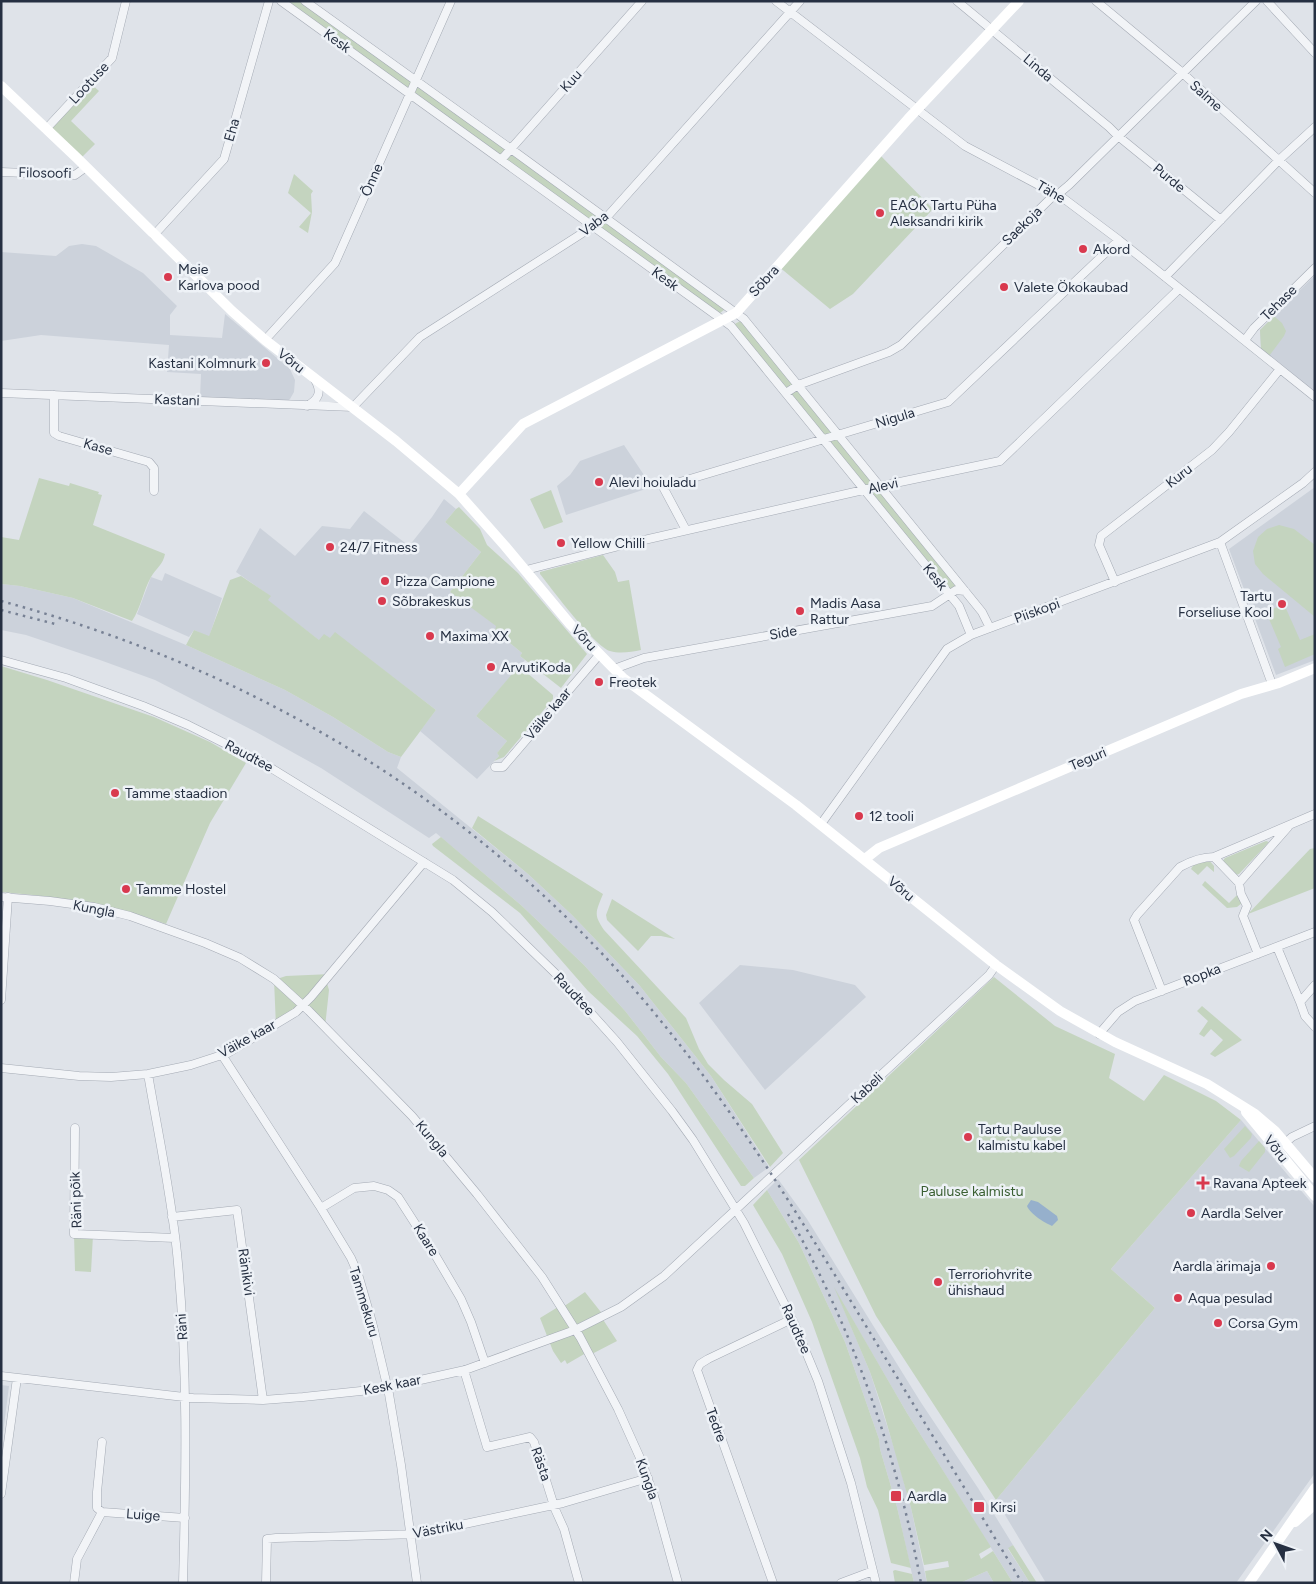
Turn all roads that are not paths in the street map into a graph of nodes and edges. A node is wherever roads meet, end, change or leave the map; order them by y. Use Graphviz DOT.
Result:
graph roads {
  1 [pos="126,1"];
  2 [pos="269,1"];
  3 [pos="281,1"];
  4 [pos="305,1"];
  5 [pos="452,1"];
  6 [pos="642,1"];
  7 [pos="776,1"];
  8 [pos="800,1"];
  9 [pos="957,1"];
  10 [pos="1019,1"];
  11 [pos="1096,1"];
  12 [pos="1256,1"];
  13 [pos="1267,1"];
  14 [pos="791,12"];
  15 [pos="992,30"];
  16 [pos="1315,53"];
  17 [pos="1182,73"];
  18 [pos="416,80"];
  19 [pos="1,86"];
  20 [pos="410,94"];
  21 [pos="917,109"];
  22 [pos="1315,127"];
  23 [pos="46,129"];
  24 [pos="1118,136"];
  25 [pos="511,149"];
  26 [pos="501,160"];
  27 [pos="1279,160"];
  28 [pos="86,167"];
  29 [pos="1,172"];
  30 [pos="1315,193"];
  31 [pos="1057,195"];
  32 [pos="606,218"];
  33 [pos="1221,220"];
  34 [pos="592,227"];
  35 [pos="154,235"];
  36 [pos="1119,240"];
  37 [pos="1315,268"];
  38 [pos="1165,277"];
  39 [pos="1179,289"];
  40 [pos="736,313"];
  41 [pos="723,320"];
  42 [pos="265,340"];
  43 [pos="1245,340"];
  44 [pos="1280,369"];
  45 [pos="314,378"];
  46 [pos="798,385"];
  47 [pos="786,392"];
  48 [pos="1,393"];
  49 [pos="54,395"];
  50 [pos="1315,397"];
  51 [pos="307,406"];
  52 [pos="353,407"];
  53 [pos="839,435"];
  54 [pos="824,440"];
  55 [pos="1315,472"];
  56 [pos="881,486"];
  57 [pos="864,490"];
  58 [pos="154,491"];
  59 [pos="459,494"];
  60 [pos="686,530"];
  61 [pos="1220,542"];
  62 [pos="526,570"];
  63 [pos="1115,582"];
  64 [pos="966,591"];
  65 [pos="949,594"];
  66 [pos="990,628"];
  67 [pos="971,635"];
  68 [pos="599,655"];
  69 [pos="1,660"];
  70 [pos="1315,668"];
  71 [pos="614,669"];
  72 [pos="1272,684"];
  73 [pos="495,767"];
  74 [pos="1315,814"];
  75 [pos="820,824"];
  76 [pos="1291,824"];
  77 [pos="1214,857"];
  78 [pos="865,859"];
  79 [pos="424,862"];
  80 [pos="1239,883"];
  81 [pos="4,897"];
  82 [pos="1315,932"];
  83 [pos="1277,947"];
  84 [pos="1258,954"];
  85 [pos="996,966"];
  86 [pos="1315,986"];
  87 [pos="1162,991"];
  88 [pos="1,1000"];
  89 [pos="1300,1002"];
  90 [pos="303,1005"];
  91 [pos="1315,1027"];
  92 [pos="1100,1034"];
  93 [pos="222,1055"];
  94 [pos="1,1068"];
  95 [pos="148,1074"];
  96 [pos="1237,1102"];
  97 [pos="1315,1126"];
  98 [pos="75,1128"];
  99 [pos="1286,1143"];
  100 [pos="1315,1178"];
  101 [pos="1315,1196"];
  102 [pos="321,1208"];
  103 [pos="735,1209"];
  104 [pos="172,1217"];
  105 [pos="175,1238"];
  106 [pos="792,1319"];
  107 [pos="575,1330"];
  108 [pos="485,1363"];
  109 [pos="464,1370"];
  110 [pos="1,1376"];
  111 [pos="17,1378"];
  112 [pos="387,1387"];
  113 [pos="186,1398"];
  114 [pos="263,1400"];
  115 [pos="102,1442"];
  116 [pos="648,1478"];
  117 [pos="1315,1488"];
  118 [pos="1,1494"];
  119 [pos="1315,1504"];
  120 [pos="554,1505"];
  121 [pos="102,1512"];
  122 [pos="185,1518"];
  123 [pos="1289,1528"];
  124 [pos="411,1535"];
  125 [pos="873,1572"];
  126 [pos="74,1583"];
  127 [pos="183,1583"];
  128 [pos="266,1583"];
  129 [pos="417,1583"];
  130 [pos="579,1583"];
  131 [pos="678,1583"];
  132 [pos="773,1583"];
  133 [pos="841,1583"];
  134 [pos="876,1583"];
  135 [pos="1249,1583"];
  1 -- 23 [label="street, Lootuse"];
  2 -- 35 [label="street, Eha"];
  3 -- 20 [label="street, Kesk"];
  4 -- 18 [label="street, Kesk"];
  5 -- 18 [label="street, Õnne"];
  6 -- 25 [label="street, Kuu"];
  7 -- 14 [label="street, Tähe"];
  8 -- 14 [label="street, Vaba"];
  9 -- 15 [label="street, Linda"];
  10 -- 15 [label="main road, Sõbra"];
  11 -- 17 [label="street, Salme"];
  12 -- 17 [label="street, Saekoja"];
  13 -- 16 [label="street"];
  14 -- 21 [label="street, Tähe"];
  14 -- 32 [label="street, Vaba"];
  15 -- 21 [label="main road, Sõbra"];
  15 -- 24 [label="street, Linda"];
  17 -- 24 [label="street, Saekoja"];
  17 -- 27 [label="street, Salme"];
  18 -- 20 [label="street, Õnne"];
  18 -- 25 [label="street, Kesk"];
  19 -- 23 [label="main road, Võru"];
  20 -- 26 [label="street, Kesk"];
  20 -- 42 [label="street, Õnne"];
  21 -- 31 [label="street, Tähe"];
  21 -- 40 [label="main road, Sõbra"];
  22 -- 27 [label="street"];
  23 -- 28 [label="main road, Võru"];
  24 -- 31 [label="street, Saekoja"];
  24 -- 33 [label="street, Purde"];
  25 -- 26 [label="street, Kuu"];
  25 -- 32 [label="street, Kesk"];
  26 -- 34 [label="street, Kesk"];
  27 -- 30 [label="street, Salme"];
  27 -- 33 [label="street"];
  28 -- 29 [label="street, Filosoofi"];
  28 -- 35 [label="main road, Võru"];
  31 -- 36 [label="street, Tähe"];
  31 -- 46 [label="street, Saekoja"];
  32 -- 34 [label="street, Vaba"];
  32 -- 40 [label="street, Kesk"];
  33 -- 38 [label="street"];
  34 -- 41 [label="street, Kesk"];
  34 -- 52 [label="street, Vaba"];
  35 -- 42 [label="main road, Võru"];
  36 -- 38 [label="street, Tähe"];
  36 -- 53 [label="street, Nigula"];
  37 -- 43 [label="street, Tehase"];
  38 -- 39 [label="street, Tähe"];
  39 -- 43 [label="street, Tähe"];
  39 -- 56 [label="street, Alevi"];
  40 -- 41 [label="main road, Sõbra"];
  40 -- 46 [label="street, Kesk"];
  41 -- 47 [label="street, Kesk"];
  41 -- 59 [label="main road, Sõbra"];
  42 -- 45 [label="main road, Võru"];
  43 -- 44 [label="street, Tähe"];
  44 -- 50 [label="street, Tähe"];
  44 -- 63 [label="street, Kuru"];
  45 -- 51 [label="street"];
  45 -- 52 [label="main road, Võru"];
  46 -- 47 [label="street, Saekoja"];
  46 -- 53 [label="street, Kesk"];
  47 -- 54 [label="street, Kesk"];
  48 -- 49 [label="street, Kastani"];
  49 -- 51 [label="street, Kastani"];
  49 -- 58 [label="street, Kase"];
  51 -- 52 [label="street, Kastani"];
  52 -- 59 [label="main road, Võru"];
  53 -- 54 [label="street, Nigula"];
  53 -- 56 [label="street, Kesk"];
  54 -- 57 [label="street, Kesk"];
  54 -- 60 [label="street, Nigula"];
  55 -- 61 [label="street, Piiskopi"];
  56 -- 57 [label="street, Alevi"];
  56 -- 64 [label="street, Kesk"];
  57 -- 60 [label="street, Alevi"];
  57 -- 65 [label="street, Kesk"];
  59 -- 62 [label="main road, Võru"];
  60 -- 62 [label="street, Alevi"];
  61 -- 63 [label="street, Piiskopi"];
  61 -- 72 [label="street"];
  62 -- 68 [label="main road, Võru"];
  63 -- 66 [label="street, Piiskopi"];
  64 -- 65 [label="street"];
  64 -- 66 [label="street, Kesk"];
  65 -- 67 [label="street, Kesk"];
  65 -- 71 [label="street, Side"];
  66 -- 67 [label="street, Piiskopi"];
  67 -- 75 [label="street, Piiskopi"];
  68 -- 71 [label="main road, Võru"];
  68 -- 73 [label="street, Väike kaar"];
  69 -- 79 [label="street, Raudtee"];
  70 -- 72 [label="main road, Teguri"];
  71 -- 75 [label="main road, Võru"];
  72 -- 78 [label="main road, Teguri"];
  74 -- 76 [label="street"];
  75 -- 78 [label="main road, Võru"];
  76 -- 77 [label="street"];
  76 -- 80 [label="street"];
  77 -- 80 [label="street"];
  77 -- 87 [label="street"];
  78 -- 85 [label="main road, Võru"];
  79 -- 90 [label="street, Väike kaar"];
  79 -- 103 [label="street, Raudtee"];
  80 -- 84 [label="street"];
  81 -- 88 [label="street"];
  81 -- 90 [label="street, Kungla"];
  82 -- 83 [label="street, Ropka"];
  83 -- 84 [label="street, Ropka"];
  83 -- 89 [label="street"];
  84 -- 87 [label="street, Ropka"];
  85 -- 92 [label="main road, Võru"];
  85 -- 103 [label="street, Kabeli"];
  86 -- 89 [label="street"];
  87 -- 92 [label="street, Ropka"];
  89 -- 91 [label="street"];
  90 -- 93 [label="street, Väike kaar"];
  90 -- 107 [label="street, Kungla"];
  92 -- 96 [label="main road, Võru"];
  93 -- 95 [label="street, Väike kaar"];
  93 -- 102 [label="street, Tammekuru"];
  94 -- 95 [label="street, Väike kaar"];
  95 -- 104 [label="street, Räni"];
  96 -- 99 [label="main road, Võru"];
  96 -- 101 [label="main road, Võru"];
  97 -- 99 [label="street"];
  98 -- 105 [label="street, Räni põik"];
  99 -- 100 [label="main road, Võru"];
  102 -- 108 [label="street, Kaare"];
  102 -- 112 [label="street, Tammekuru"];
  103 -- 106 [label="street, Raudtee"];
  103 -- 107 [label="street, Kesk kaar"];
  104 -- 105 [label="street, Räni"];
  104 -- 114 [label="street, Ränikivi"];
  105 -- 113 [label="street, Räni"];
  106 -- 125 [label="street, Raudtee"];
  106 -- 132 [label="street, Tedre"];
  107 -- 108 [label="street, Kesk kaar"];
  107 -- 116 [label="street, Kungla"];
  108 -- 109 [label="street, Kesk kaar"];
  109 -- 112 [label="street, Kesk kaar"];
  109 -- 120 [label="street, Rästa"];
  110 -- 111 [label="street, Kesk kaar"];
  111 -- 113 [label="street, Kesk kaar"];
  111 -- 118 [label="street"];
  112 -- 114 [label="street, Kesk kaar"];
  112 -- 124 [label="street, Tammekuru"];
  113 -- 114 [label="street, Kesk kaar"];
  113 -- 122 [label="street, Räni"];
  115 -- 121 [label="street"];
  116 -- 120 [label="street, Västriku"];
  116 -- 131 [label="street, Kungla"];
  117 -- 123 [label="main road"];
  119 -- 123 [label="main road"];
  120 -- 124 [label="street, Västriku"];
  120 -- 130 [label="street, Rästa"];
  121 -- 122 [label="street, Luige"];
  121 -- 126 [label="street"];
  122 -- 127 [label="street, Räni"];
  123 -- 135 [label="main road"];
  124 -- 128 [label="street, Västriku"];
  124 -- 129 [label="street, Tammekuru"];
  125 -- 133 [label="street"];
  125 -- 134 [label="street, Raudtee"];
}
